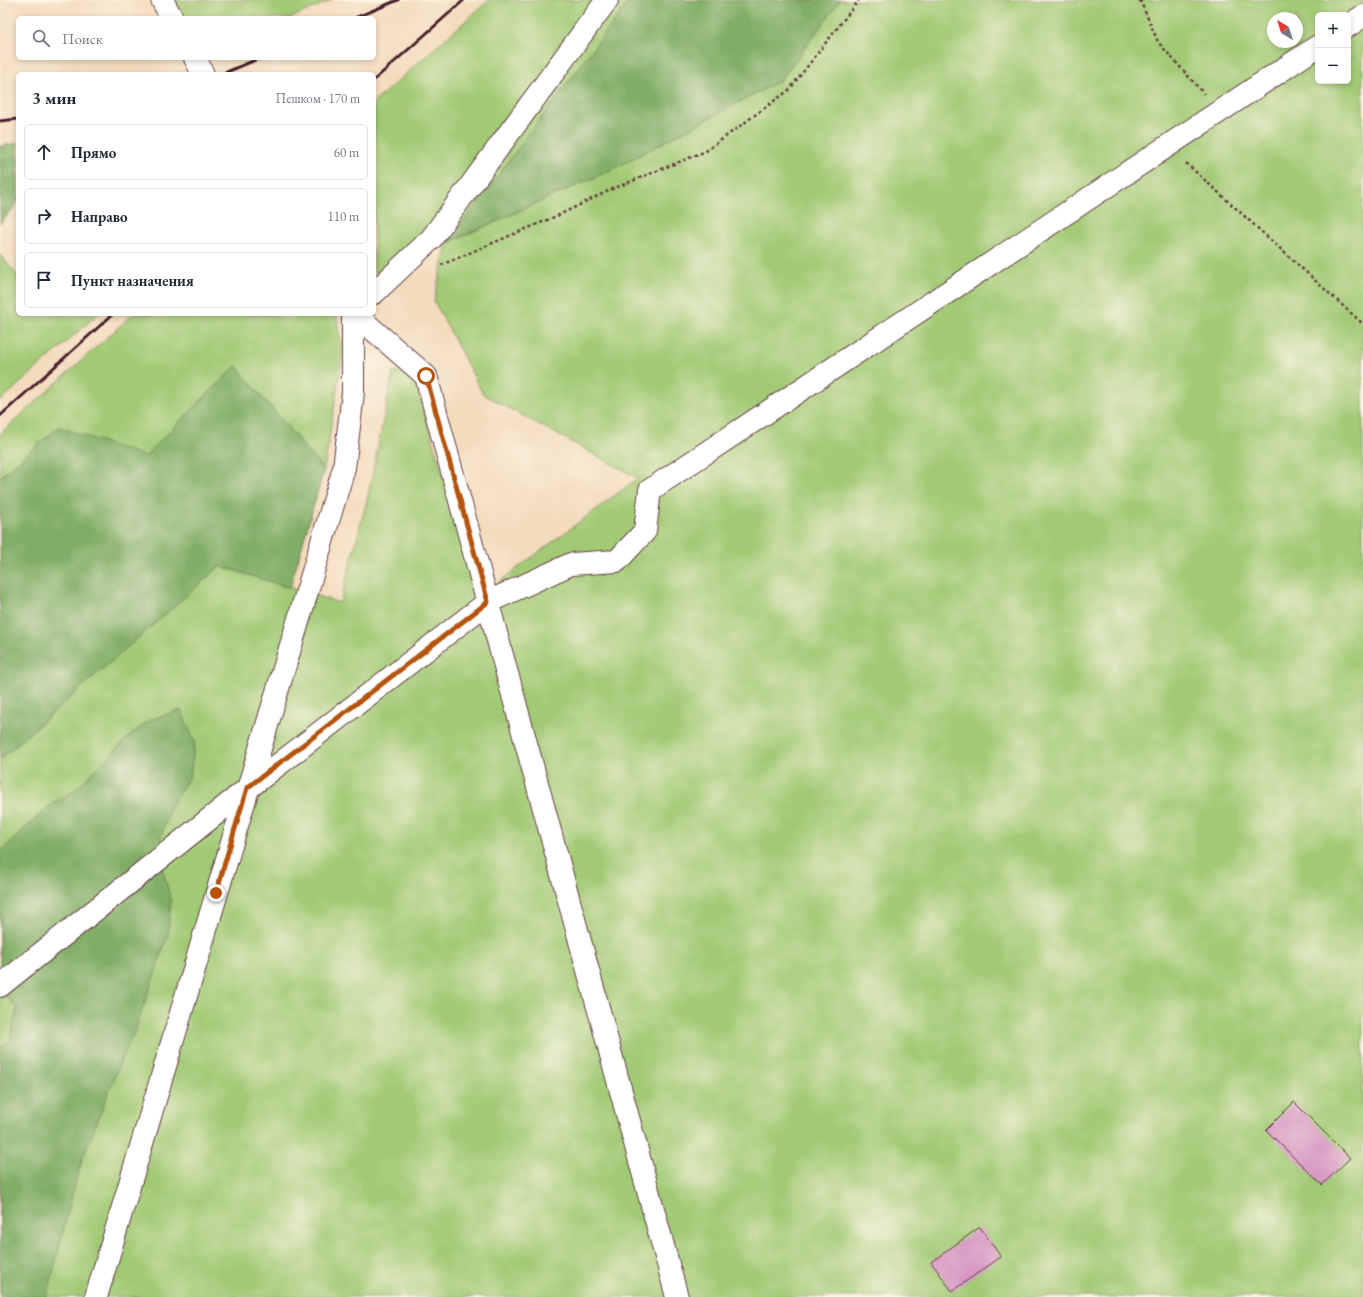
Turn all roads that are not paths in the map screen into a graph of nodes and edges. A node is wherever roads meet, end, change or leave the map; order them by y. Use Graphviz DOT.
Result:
graph roads {
  1 [pos="162,0"];
  2 [pos="608,0"];
  3 [pos="171,16"];
  4 [pos="1363,16"];
  5 [pos="1351,24"];
  6 [pos="1315,48"];
  7 [pos="196,60"];
  8 [pos="202,72"];
  9 [pos="376,291"];
  10 [pos="354,316"];
  11 [pos="356,316"];
  12 [pos="488,602"];
  13 [pos="247,788"];
  14 [pos="0,986"];
  15 [pos="96,1297"];
  16 [pos="677,1297"];
  1 -- 3 [label="main road"];
  2 -- 9 [label="main road"];
  4 -- 5 [label="main road"];
  6 -- 12 [label="main road"];
  7 -- 8 [label="main road"];
  10 -- 13 [label="main road"];
  11 -- 12 [label="main road"];
  12 -- 13 [label="main road"];
  12 -- 16 [label="main road"];
  13 -- 14 [label="main road"];
  13 -- 15 [label="main road"];
}
